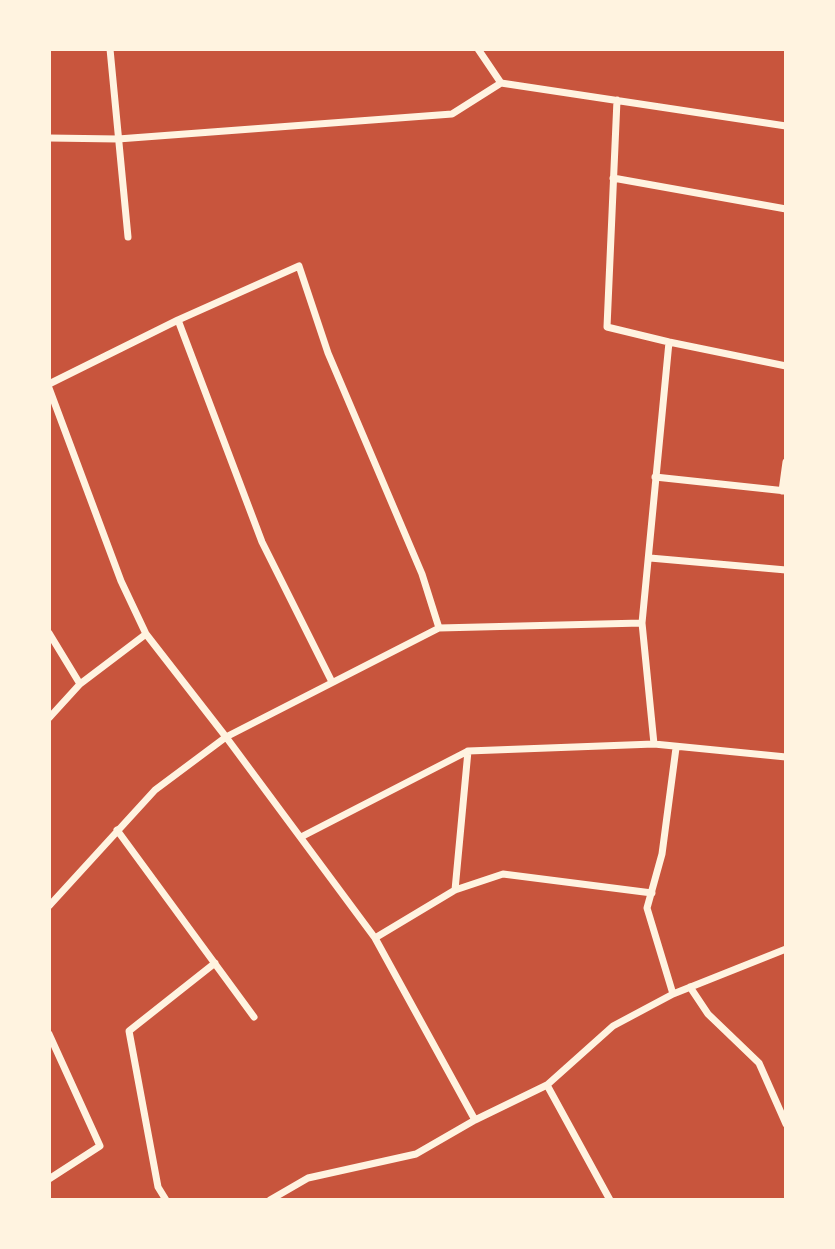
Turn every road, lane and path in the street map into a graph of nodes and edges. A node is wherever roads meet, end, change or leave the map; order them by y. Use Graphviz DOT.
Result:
graph roads {
  1 [pos="110,49"];
  2 [pos="478,49"];
  3 [pos="501,83"];
  4 [pos="617,100"];
  5 [pos="786,126"];
  6 [pos="49,138"];
  7 [pos="118,139"];
  8 [pos="613,178"];
  9 [pos="786,209"];
  10 [pos="128,237"];
  11 [pos="177,320"];
  12 [pos="669,342"];
  13 [pos="786,366"];
  14 [pos="49,386"];
  15 [pos="786,462"];
  16 [pos="655,477"];
  17 [pos="784,491"];
  18 [pos="650,558"];
  19 [pos="786,570"];
  20 [pos="642,623"];
  21 [pos="439,628"];
  22 [pos="49,633"];
  23 [pos="146,634"];
  24 [pos="332,682"];
  25 [pos="80,684"];
  26 [pos="49,718"];
  27 [pos="226,737"];
  28 [pos="654,744"];
  29 [pos="676,748"];
  30 [pos="468,751"];
  31 [pos="786,757"];
  32 [pos="117,830"];
  33 [pos="301,837"];
  34 [pos="455,890"];
  35 [pos="652,892"];
  36 [pos="49,906"];
  37 [pos="375,938"];
  38 [pos="786,949"];
  39 [pos="215,963"];
  40 [pos="690,987"];
  41 [pos="673,994"];
  42 [pos="254,1017"];
  43 [pos="49,1034"];
  44 [pos="547,1085"];
  45 [pos="475,1120"];
  46 [pos="786,1124"];
  47 [pos="49,1179"];
  48 [pos="166,1200"];
  49 [pos="270,1200"];
  50 [pos="610,1200"];
  1 -- 7 [label="street"];
  2 -- 3 [label="street"];
  3 -- 4 [label="street"];
  3 -- 7 [label="street"];
  4 -- 5 [label="street"];
  4 -- 8 [label="street"];
  6 -- 7 [label="street"];
  7 -- 10 [label="street"];
  8 -- 9 [label="street"];
  8 -- 12 [label="street"];
  11 -- 14 [label="street"];
  11 -- 21 [label="street"];
  11 -- 24 [label="street"];
  12 -- 13 [label="street"];
  12 -- 16 [label="street"];
  14 -- 23 [label="street"];
  15 -- 17 [label="street"];
  16 -- 17 [label="street"];
  16 -- 18 [label="street"];
  18 -- 19 [label="street"];
  18 -- 20 [label="street"];
  20 -- 21 [label="street"];
  20 -- 28 [label="street"];
  21 -- 24 [label="street"];
  22 -- 25 [label="street"];
  23 -- 25 [label="street"];
  23 -- 27 [label="street"];
  24 -- 27 [label="street"];
  25 -- 26 [label="street"];
  27 -- 32 [label="street"];
  27 -- 33 [label="street"];
  28 -- 29 [label="street"];
  28 -- 30 [label="street"];
  29 -- 31 [label="street"];
  29 -- 35 [label="street"];
  30 -- 33 [label="street"];
  30 -- 34 [label="street"];
  32 -- 36 [label="street"];
  32 -- 39 [label="street"];
  33 -- 37 [label="street"];
  34 -- 35 [label="street"];
  34 -- 37 [label="street"];
  35 -- 41 [label="street"];
  37 -- 45 [label="street"];
  38 -- 40 [label="street"];
  39 -- 42 [label="street"];
  39 -- 48 [label="street"];
  40 -- 41 [label="street"];
  40 -- 46 [label="street"];
  41 -- 44 [label="street"];
  43 -- 47 [label="street"];
  44 -- 45 [label="street"];
  44 -- 50 [label="street"];
  45 -- 49 [label="street"];
}
